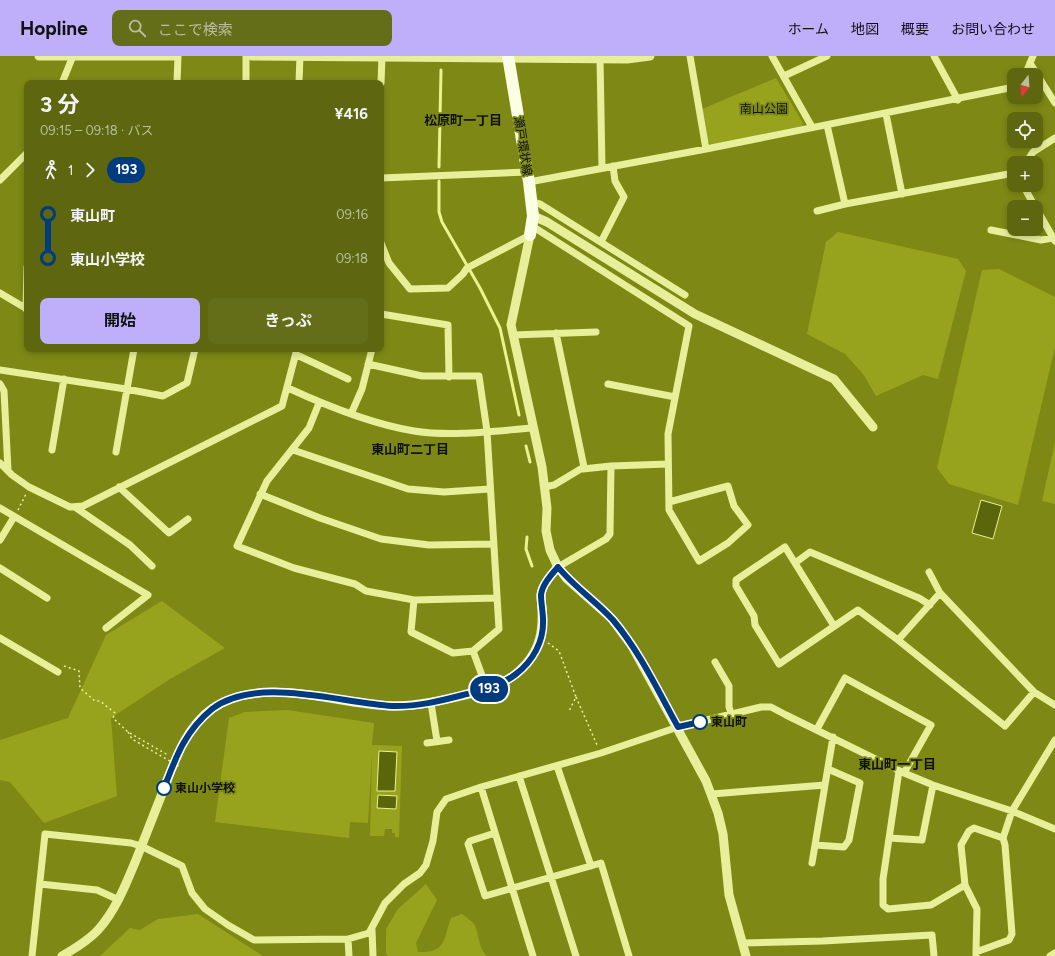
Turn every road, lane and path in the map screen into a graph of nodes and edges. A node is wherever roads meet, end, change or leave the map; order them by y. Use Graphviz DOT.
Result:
graph roads {
  1 [pos="39,56"];
  2 [pos="72,56"];
  3 [pos="173,56"];
  4 [pos="178,56"];
  5 [pos="246,56"];
  6 [pos="252,56"];
  7 [pos="382,56"];
  8 [pos="436,56"];
  9 [pos="448,56"];
  10 [pos="650,56"];
  11 [pos="690,56"];
  12 [pos="772,56"];
  13 [pos="827,56"];
  14 [pos="934,56"];
  15 [pos="300,57"];
  16 [pos="508,57"];
  17 [pos="600,58"];
  18 [pos="1032,60"];
  19 [pos="784,76"];
  20 [pos="63,80"];
  21 [pos="178,80"];
  22 [pos="246,80"];
  23 [pos="299,80"];
  24 [pos="381,80"];
  25 [pos="1007,89"];
  26 [pos="958,100"];
  27 [pos="1055,103"];
  28 [pos="886,114"];
  29 [pos="827,125"];
  30 [pos="812,127"];
  31 [pos="1055,138"];
  32 [pos="706,149"];
  33 [pos="24,156"];
  34 [pos="1030,156"];
  35 [pos="613,166"];
  36 [pos="602,168"];
  37 [pos="1007,174"];
  38 [pos="528,177"];
  39 [pos="384,178"];
  40 [pos="0,180"];
  41 [pos="902,194"];
  42 [pos="531,202"];
  43 [pos="845,204"];
  44 [pos="817,211"];
  45 [pos="1043,220"];
  46 [pos="532,226"];
  47 [pos="991,230"];
  48 [pos="1054,240"];
  49 [pos="601,242"];
  50 [pos="384,252"];
  51 [pos="388,263"];
  52 [pos="384,265"];
  53 [pos="0,293"];
  54 [pos="685,295"];
  55 [pos="24,307"];
  56 [pos="384,314"];
  57 [pos="596,332"];
  58 [pos="556,333"];
  59 [pos="512,335"];
  60 [pos="133,352"];
  61 [pos="194,352"];
  62 [pos="297,352"];
  63 [pos="371,352"];
  64 [pos="368,364"];
  65 [pos="0,370"];
  66 [pos="449,377"];
  67 [pos="64,379"];
  68 [pos="348,379"];
  69 [pos="0,384"];
  70 [pos="608,384"];
  71 [pos="288,388"];
  72 [pos="126,389"];
  73 [pos="675,397"];
  74 [pos="319,403"];
  75 [pos="351,414"];
  76 [pos="873,427"];
  77 [pos="532,428"];
  78 [pos="487,431"];
  79 [pos="52,450"];
  80 [pos="293,450"];
  81 [pos="116,452"];
  82 [pos="0,463"];
  83 [pos="668,464"];
  84 [pos="612,466"];
  85 [pos="584,468"];
  86 [pos="8,470"];
  87 [pos="29,486"];
  88 [pos="119,487"];
  89 [pos="544,487"];
  90 [pos="490,489"];
  91 [pos="260,494"];
  92 [pos="669,502"];
  93 [pos="75,507"];
  94 [pos="0,508"];
  95 [pos="14,517"];
  96 [pos="188,519"];
  97 [pos="0,540"];
  98 [pos="493,544"];
  99 [pos="795,563"];
  100 [pos="152,566"];
  101 [pos="558,567"];
  102 [pos="0,568"];
  103 [pos="929,572"];
  104 [pos="940,593"];
  105 [pos="47,598"];
  106 [pos="496,598"];
  107 [pos="414,600"];
  108 [pos="930,605"];
  109 [pos="834,626"];
  110 [pos="106,628"];
  111 [pos="0,638"];
  112 [pos="542,638"];
  113 [pos="898,640"];
  114 [pos="473,651"];
  115 [pos="715,662"];
  116 [pos="58,672"];
  117 [pos="487,690"];
  118 [pos="1034,692"];
  119 [pos="576,697"];
  120 [pos="431,703"];
  121 [pos="1054,704"];
  122 [pos="569,710"];
  123 [pos="731,713"];
  124 [pos="678,727"];
  125 [pos="817,729"];
  126 [pos="128,732"];
  127 [pos="833,737"];
  128 [pos="449,740"];
  129 [pos="1055,740"];
  130 [pos="437,741"];
  131 [pos="427,743"];
  132 [pos="601,753"];
  133 [pos="170,756"];
  134 [pos="558,766"];
  135 [pos="180,768"];
  136 [pos="828,768"];
  137 [pos="902,772"];
  138 [pos="519,776"];
  139 [pos="825,785"];
  140 [pos="933,785"];
  141 [pos="481,786"];
  142 [pos="712,794"];
  143 [pos="1012,811"];
  144 [pos="1055,829"];
  145 [pos="495,833"];
  146 [pos="889,838"];
  147 [pos="1003,838"];
  148 [pos="815,845"];
  149 [pos="141,846"];
  150 [pos="812,863"];
  151 [pos="591,866"];
  152 [pos="552,878"];
  153 [pos="40,884"];
  154 [pos="965,885"];
  155 [pos="512,889"];
  156 [pos="119,900"];
  157 [pos="372,930"];
  158 [pos="348,939"];
  159 [pos="742,943"];
  160 [pos="1055,953"];
  161 [pos="976,954"];
  162 [pos="32,956"];
  163 [pos="62,956"];
  164 [pos="349,956"];
  165 [pos="373,956"];
  166 [pos="532,956"];
  167 [pos="576,956"];
  168 [pos="629,956"];
  169 [pos="746,956"];
  170 [pos="934,956"];
  171 [pos="1050,956"];
  1 -- 2 [label="street"];
  2 -- 3 [label="street"];
  2 -- 20 [label="street"];
  4 -- 21 [label="street"];
  5 -- 22 [label="street"];
  6 -- 15 [label="street"];
  7 -- 8 [label="street"];
  7 -- 15 [label="street"];
  7 -- 24 [label="street"];
  8 -- 9 [label="street"];
  9 -- 16 [label="street"];
  10 -- 17 [label="street"];
  11 -- 32 [label="street"];
  12 -- 19 [label="street"];
  13 -- 19 [label="street"];
  14 -- 26 [label="street"];
  15 -- 23 [label="street"];
  16 -- 17 [label="street"];
  16 -- 38 [label="main road, 瀬戸環状線"];
  17 -- 36 [label="street"];
  18 -- 27 [label="street"];
  19 -- 30 [label="street"];
  25 -- 26 [label="street"];
  26 -- 28 [label="street"];
  28 -- 29 [label="street"];
  28 -- 41 [label="street"];
  29 -- 30 [label="street"];
  29 -- 43 [label="street"];
  30 -- 32 [label="street"];
  31 -- 34 [label="street"];
  32 -- 35 [label="street"];
  33 -- 40 [label="street"];
  35 -- 36 [label="street"];
  35 -- 49 [label="street"];
  36 -- 38 [label="street"];
  37 -- 41 [label="street"];
  38 -- 39 [label="street"];
  38 -- 42 [label="main road, 瀬戸環状線"];
  41 -- 43 [label="street"];
  42 -- 46 [label="main road, 瀬戸環状線"];
  42 -- 49 [label="street"];
  43 -- 44 [label="street"];
  45 -- 48 [label="street"];
  46 -- 51 [label="street"];
  46 -- 59 [label="street"];
  46 -- 73 [label="street"];
  46 -- 76 [label="street"];
  47 -- 48 [label="street"];
  49 -- 54 [label="street"];
  50 -- 51 [label="street"];
  51 -- 52 [label="street"];
  53 -- 55 [label="street"];
  56 -- 66 [label="street"];
  57 -- 58 [label="street"];
  58 -- 59 [label="street"];
  58 -- 85 [label="street"];
  59 -- 77 [label="street"];
  60 -- 72 [label="street"];
  61 -- 72 [label="street"];
  62 -- 68 [label="street"];
  62 -- 71 [label="street"];
  63 -- 64 [label="street"];
  64 -- 66 [label="street"];
  64 -- 75 [label="street"];
  65 -- 67 [label="street"];
  66 -- 78 [label="street"];
  67 -- 72 [label="street"];
  67 -- 79 [label="street"];
  69 -- 86 [label="street"];
  70 -- 73 [label="street"];
  71 -- 74 [label="street"];
  71 -- 88 [label="street"];
  72 -- 81 [label="street"];
  73 -- 83 [label="street"];
  74 -- 75 [label="street"];
  74 -- 80 [label="street"];
  75 -- 78 [label="street"];
  77 -- 78 [label="street"];
  77 -- 89 [label="street"];
  78 -- 90 [label="street"];
  80 -- 90 [label="street"];
  80 -- 91 [label="street"];
  82 -- 86 [label="street"];
  83 -- 84 [label="street"];
  83 -- 92 [label="street"];
  84 -- 85 [label="street"];
  84 -- 101 [label="street"];
  85 -- 89 [label="street"];
  86 -- 87 [label="street"];
  87 -- 93 [label="street"];
  87 -- 95 [label="path"];
  88 -- 93 [label="street"];
  88 -- 96 [label="street"];
  89 -- 101 [label="street"];
  90 -- 98 [label="street"];
  91 -- 98 [label="street"];
  91 -- 107 [label="street"];
  92 -- 92 [label="street"];
  93 -- 100 [label="street"];
  94 -- 95 [label="street"];
  95 -- 97 [label="street"];
  95 -- 110 [label="street"];
  98 -- 106 [label="street"];
  99 -- 108 [label="street"];
  99 -- 109 [label="street"];
  99 -- 109 [label="street"];
  101 -- 112 [label="street"];
  101 -- 124 [label="street"];
  102 -- 105 [label="street"];
  103 -- 104 [label="street"];
  104 -- 108 [label="street"];
  104 -- 118 [label="street"];
  106 -- 107 [label="street"];
  106 -- 114 [label="street"];
  107 -- 114 [label="street"];
  108 -- 113 [label="street"];
  109 -- 113 [label="street"];
  111 -- 116 [label="street"];
  112 -- 117 [label="street"];
  112 -- 119 [label="path"];
  113 -- 118 [label="street"];
  114 -- 117 [label="street"];
  115 -- 123 [label="street"];
  116 -- 126 [label="path"];
  117 -- 120 [label="street"];
  118 -- 121 [label="street"];
  119 -- 122 [label="path"];
  119 -- 132 [label="path"];
  120 -- 130 [label="street"];
  120 -- 149 [label="street"];
  123 -- 124 [label="street"];
  123 -- 125 [label="street"];
  124 -- 132 [label="street"];
  124 -- 142 [label="street"];
  125 -- 127 [label="street"];
  125 -- 137 [label="street"];
  126 -- 133 [label="path"];
  126 -- 135 [label="path, bridge"];
  127 -- 136 [label="street"];
  127 -- 137 [label="street"];
  128 -- 130 [label="street"];
  129 -- 143 [label="street"];
  130 -- 131 [label="street"];
  132 -- 134 [label="street"];
  134 -- 138 [label="street"];
  134 -- 151 [label="street"];
  136 -- 139 [label="street"];
  136 -- 148 [label="street"];
  137 -- 140 [label="street"];
  137 -- 146 [label="street"];
  138 -- 141 [label="street"];
  138 -- 152 [label="street"];
  139 -- 142 [label="street"];
  139 -- 148 [label="street"];
  140 -- 143 [label="street"];
  140 -- 146 [label="street"];
  141 -- 145 [label="street"];
  141 -- 157 [label="street"];
  142 -- 159 [label="street"];
  143 -- 144 [label="street"];
  143 -- 147 [label="street"];
  145 -- 155 [label="street"];
  145 -- 155 [label="street"];
  146 -- 154 [label="street"];
  147 -- 154 [label="street"];
  147 -- 161 [label="street"];
  148 -- 150 [label="street"];
  149 -- 153 [label="street"];
  149 -- 156 [label="street"];
  149 -- 158 [label="street"];
  151 -- 152 [label="street"];
  151 -- 168 [label="street"];
  152 -- 155 [label="street"];
  152 -- 167 [label="street"];
  153 -- 156 [label="street"];
  153 -- 162 [label="street"];
  154 -- 161 [label="street"];
  155 -- 166 [label="street"];
  156 -- 163 [label="street"];
  157 -- 158 [label="street"];
  157 -- 165 [label="street"];
  158 -- 164 [label="street"];
  159 -- 169 [label="street"];
  159 -- 170 [label="street"];
  160 -- 171 [label="street"];
}
